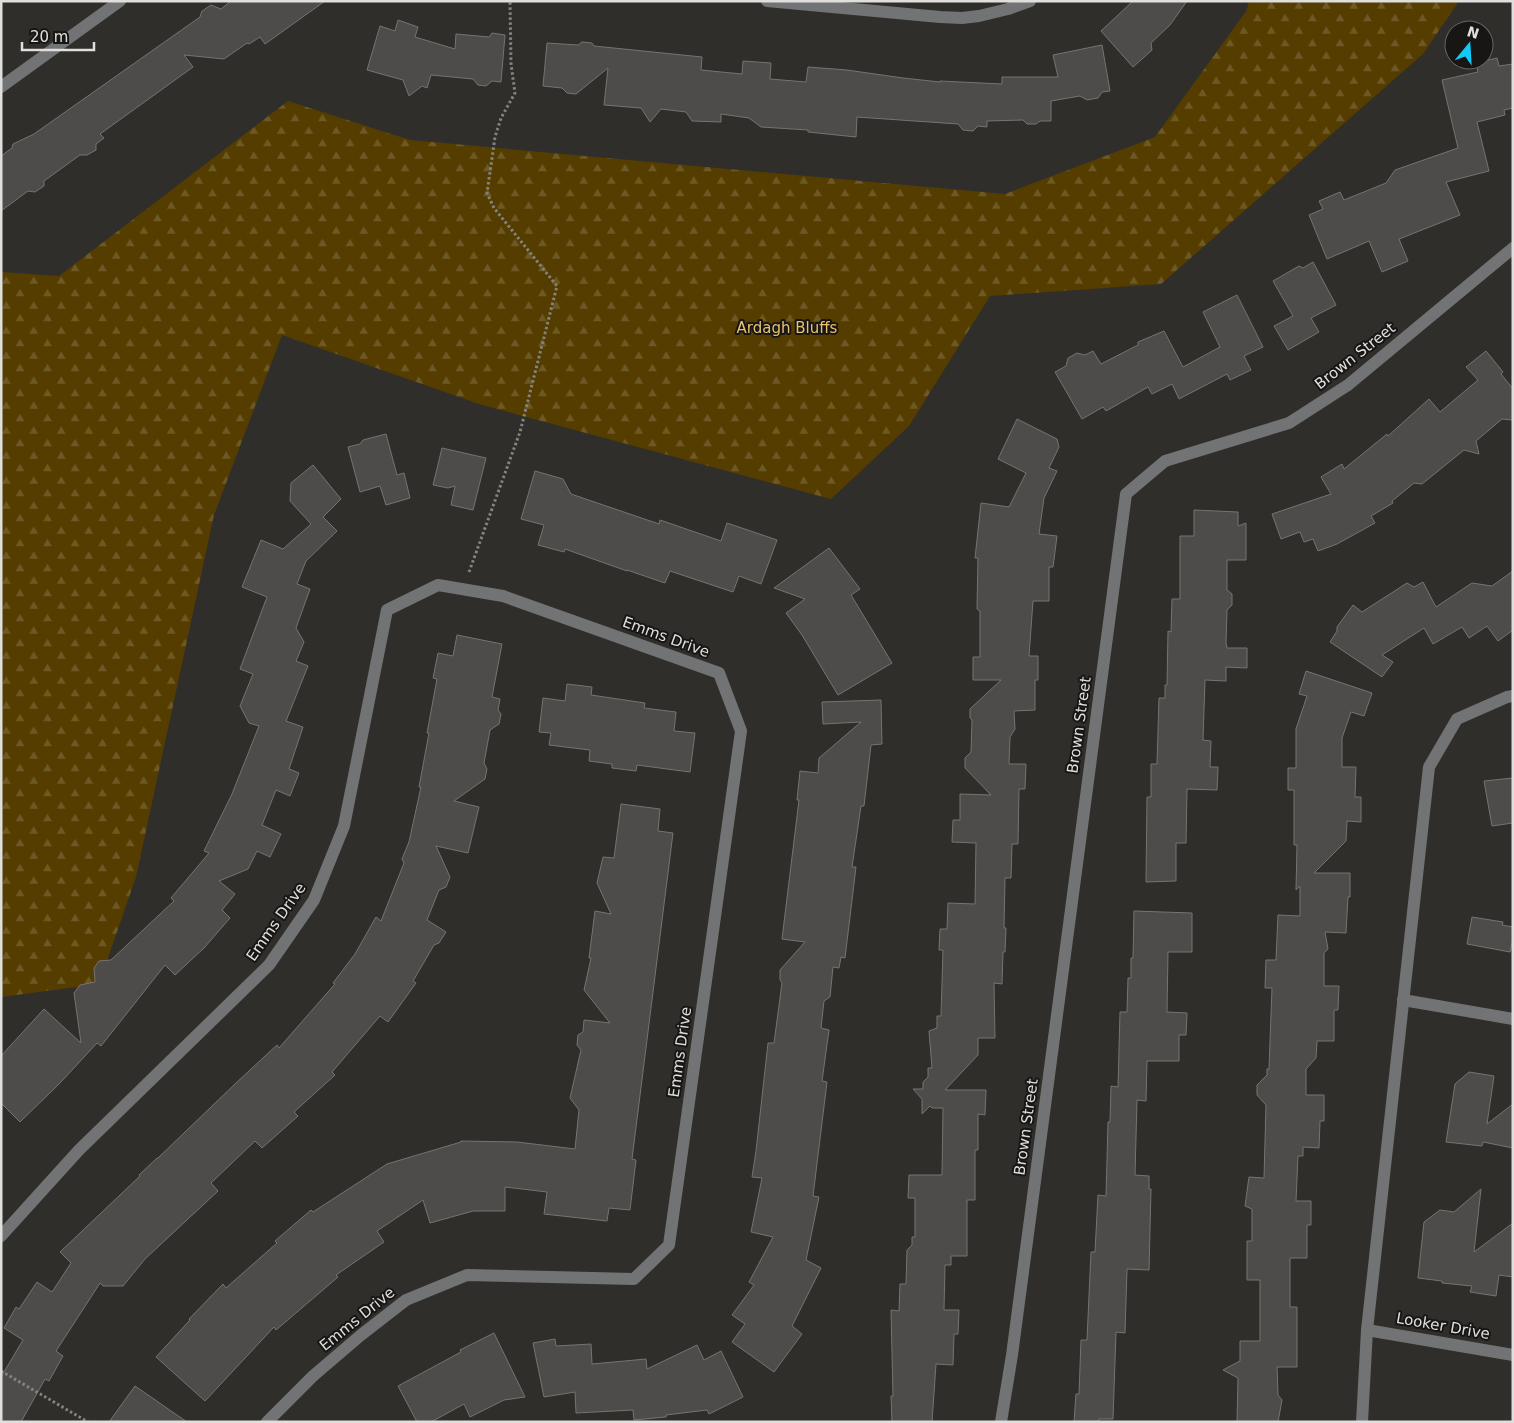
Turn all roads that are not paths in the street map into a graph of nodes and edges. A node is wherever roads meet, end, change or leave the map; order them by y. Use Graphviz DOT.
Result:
graph roads {
  1 [pos="120,1"];
  2 [pos="767,1"];
  3 [pos="1030,1"];
  4 [pos="1,87"];
  5 [pos="1513,248"];
  6 [pos="1513,696"];
  7 [pos="1403,1000"];
  8 [pos="1513,1019"];
  9 [pos="1,1236"];
  10 [pos="1367,1330"];
  11 [pos="1513,1355"];
  12 [pos="267,1422"];
  13 [pos="1001,1422"];
  14 [pos="1362,1422"];
  1 -- 4 [label="street"];
  2 -- 3 [label="street"];
  5 -- 13 [label="street, Brown Street"];
  6 -- 7 [label="street"];
  7 -- 8 [label="street"];
  7 -- 10 [label="street"];
  9 -- 12 [label="street, Emms Drive"];
  10 -- 11 [label="street, Looker Drive"];
  10 -- 14 [label="street"];
}
